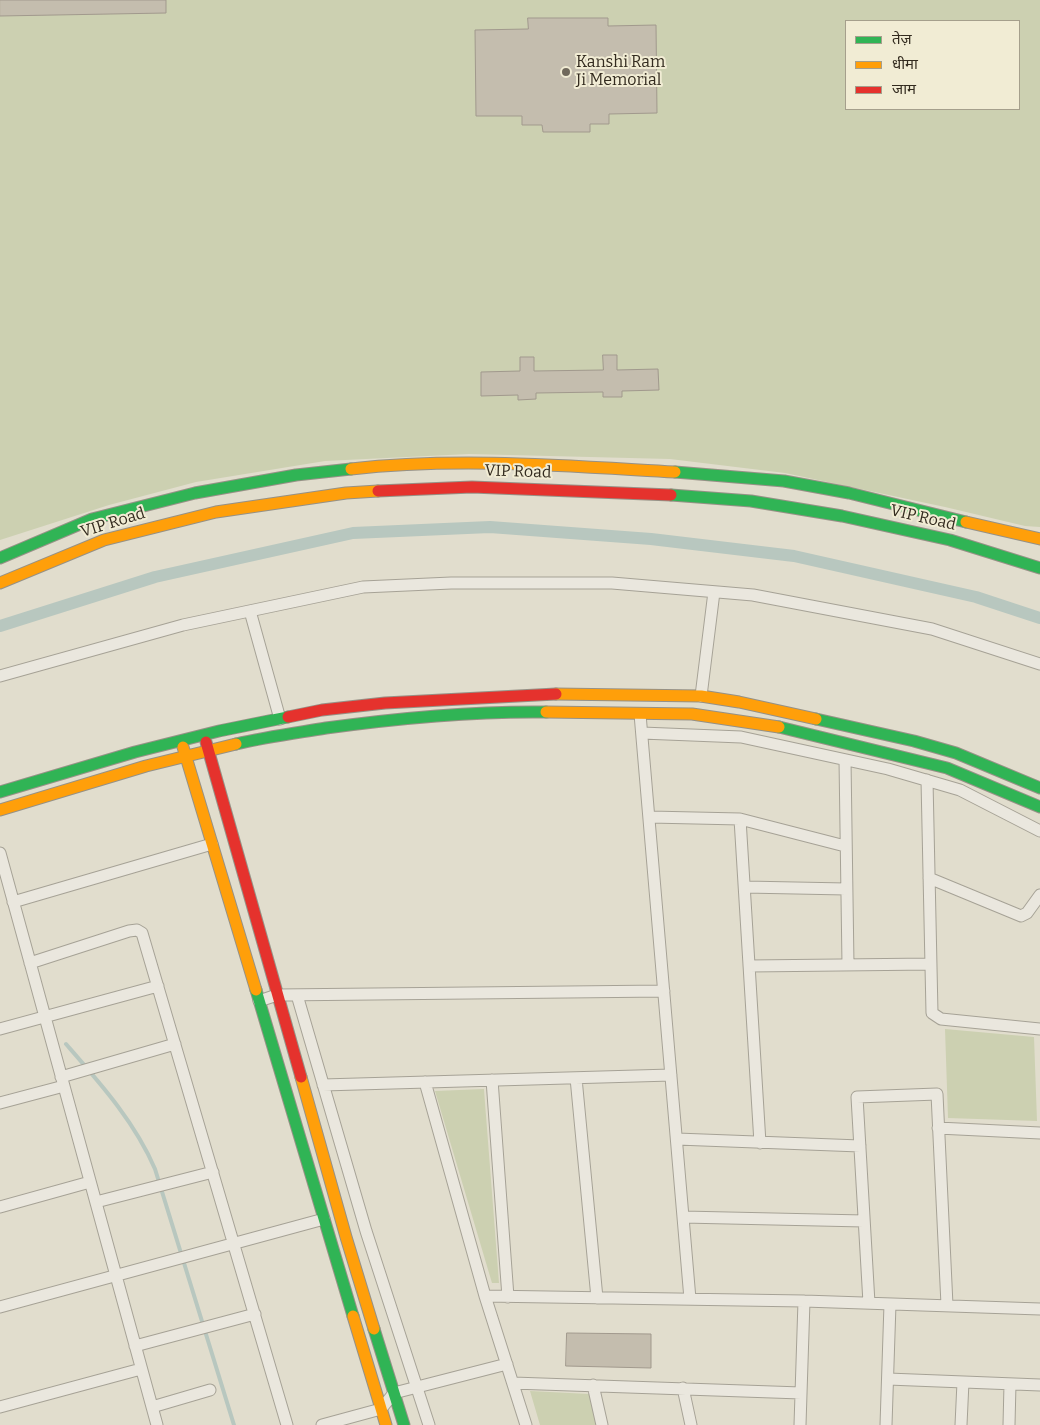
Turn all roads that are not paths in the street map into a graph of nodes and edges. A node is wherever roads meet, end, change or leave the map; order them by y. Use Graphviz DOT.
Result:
graph roads {
  1 [pos="1040,539"];
  2 [pos="0,558"];
  3 [pos="1040,568"];
  4 [pos="0,583"];
  5 [pos="714,592"];
  6 [pos="250,610"];
  7 [pos="1040,664"];
  8 [pos="0,676"];
  9 [pos="701,696"];
  10 [pos="640,714"];
  11 [pos="280,719"];
  12 [pos="642,733"];
  13 [pos="204,735"];
  14 [pos="181,740"];
  15 [pos="208,752"];
  16 [pos="186,757"];
  17 [pos="845,760"];
  18 [pos="927,780"];
  19 [pos="1040,788"];
  20 [pos="0,792"];
  21 [pos="1040,806"];
  22 [pos="0,810"];
  23 [pos="650,817"];
  24 [pos="740,819"];
  25 [pos="1040,831"];
  26 [pos="212,844"];
  27 [pos="845,846"];
  28 [pos="0,853"];
  29 [pos="929,878"];
  30 [pos="745,887"];
  31 [pos="846,889"];
  32 [pos="1040,895"];
  33 [pos="13,902"];
  34 [pos="30,963"];
  35 [pos="931,964"];
  36 [pos="848,965"];
  37 [pos="750,966"];
  38 [pos="158,986"];
  39 [pos="664,991"];
  40 [pos="277,995"];
  41 [pos="297,995"];
  42 [pos="259,1002"];
  43 [pos="45,1017"];
  44 [pos="0,1029"];
  45 [pos="1040,1029"];
  46 [pos="175,1044"];
  47 [pos="671,1075"];
  48 [pos="576,1078"];
  49 [pos="492,1080"];
  50 [pos="62,1082"];
  51 [pos="425,1082"];
  52 [pos="323,1086"];
  53 [pos="0,1103"];
  54 [pos="938,1128"];
  55 [pos="1040,1133"];
  56 [pos="677,1139"];
  57 [pos="760,1143"];
  58 [pos="860,1146"];
  59 [pos="213,1172"];
  60 [pos="90,1182"];
  61 [pos="96,1202"];
  62 [pos="0,1206"];
  63 [pos="683,1217"];
  64 [pos="324,1219"];
  65 [pos="864,1221"];
  66 [pos="234,1243"];
  67 [pos="116,1276"];
  68 [pos="485,1296"];
  69 [pos="508,1297"];
  70 [pos="597,1298"];
  71 [pos="690,1299"];
  72 [pos="804,1301"];
  73 [pos="870,1303"];
  74 [pos="890,1304"];
  75 [pos="947,1305"];
  76 [pos="0,1307"];
  77 [pos="1040,1309"];
  78 [pos="254,1314"];
  79 [pos="135,1346"];
  80 [pos="507,1364"];
  81 [pos="141,1369"];
  82 [pos="888,1379"];
  83 [pos="963,1382"];
  84 [pos="513,1383"];
  85 [pos="1010,1384"];
  86 [pos="593,1385"];
  87 [pos="1040,1385"];
  88 [pos="417,1387"];
  89 [pos="683,1388"];
  90 [pos="210,1390"];
  91 [pos="394,1393"];
  92 [pos="801,1393"];
  93 [pos="0,1407"];
  94 [pos="152,1407"];
  95 [pos="381,1409"];
  96 [pos="157,1425"];
  97 [pos="287,1425"];
  98 [pos="322,1425"];
  99 [pos="386,1425"];
  100 [pos="404,1425"];
  101 [pos="429,1425"];
  102 [pos="526,1425"];
  103 [pos="602,1425"];
  104 [pos="691,1425"];
  105 [pos="800,1425"];
  106 [pos="886,1425"];
  107 [pos="961,1425"];
  108 [pos="1009,1425"];
  1 -- 2 [label="street, VIP Road"];
  3 -- 4 [label="street, VIP Road"];
  5 -- 6 [label="street"];
  5 -- 7 [label="street"];
  5 -- 9 [label="street"];
  6 -- 8 [label="street"];
  6 -- 11 [label="street"];
  9 -- 11 [label="street"];
  9 -- 19 [label="street"];
  10 -- 12 [label="street"];
  10 -- 15 [label="street"];
  10 -- 21 [label="street"];
  11 -- 13 [label="street"];
  12 -- 17 [label="street"];
  12 -- 23 [label="street"];
  13 -- 14 [label="street"];
  13 -- 15 [label="street"];
  14 -- 16 [label="street"];
  14 -- 20 [label="street"];
  15 -- 16 [label="street"];
  15 -- 40 [label="street"];
  16 -- 22 [label="street"];
  16 -- 26 [label="street"];
  17 -- 18 [label="street"];
  17 -- 27 [label="street"];
  18 -- 25 [label="street"];
  18 -- 29 [label="street"];
  23 -- 24 [label="street"];
  23 -- 39 [label="street"];
  24 -- 27 [label="street"];
  24 -- 30 [label="street"];
  26 -- 33 [label="street"];
  26 -- 42 [label="street"];
  27 -- 31 [label="street"];
  28 -- 33 [label="street"];
  29 -- 32 [label="street"];
  29 -- 35 [label="street"];
  30 -- 31 [label="street"];
  30 -- 37 [label="street"];
  31 -- 36 [label="street"];
  33 -- 34 [label="street"];
  34 -- 38 [label="street"];
  34 -- 43 [label="street"];
  35 -- 36 [label="street"];
  35 -- 45 [label="street"];
  36 -- 37 [label="street"];
  37 -- 57 [label="street"];
  38 -- 43 [label="street"];
  38 -- 46 [label="street"];
  39 -- 41 [label="street"];
  39 -- 47 [label="street"];
  40 -- 41 [label="street"];
  40 -- 42 [label="street"];
  40 -- 91 [label="street"];
  41 -- 52 [label="street"];
  42 -- 64 [label="street"];
  43 -- 44 [label="street"];
  43 -- 50 [label="street"];
  46 -- 50 [label="street"];
  46 -- 59 [label="street"];
  47 -- 48 [label="street"];
  47 -- 56 [label="street"];
  48 -- 49 [label="street"];
  48 -- 70 [label="street"];
  49 -- 51 [label="street"];
  49 -- 69 [label="street"];
  50 -- 53 [label="street"];
  50 -- 60 [label="street"];
  51 -- 52 [label="street"];
  51 -- 68 [label="street"];
  52 -- 88 [label="street"];
  54 -- 55 [label="street"];
  54 -- 58 [label="street"];
  54 -- 75 [label="street"];
  56 -- 57 [label="street"];
  56 -- 63 [label="street"];
  57 -- 58 [label="street"];
  58 -- 65 [label="street"];
  59 -- 61 [label="street"];
  59 -- 66 [label="street"];
  60 -- 61 [label="street"];
  60 -- 62 [label="street"];
  61 -- 67 [label="street"];
  63 -- 65 [label="street"];
  63 -- 71 [label="street"];
  64 -- 66 [label="street"];
  64 -- 95 [label="street"];
  65 -- 73 [label="street"];
  66 -- 67 [label="street"];
  66 -- 78 [label="street"];
  67 -- 76 [label="street"];
  67 -- 79 [label="street"];
  68 -- 69 [label="street"];
  68 -- 80 [label="street"];
  69 -- 70 [label="street"];
  70 -- 71 [label="street"];
  71 -- 72 [label="street"];
  72 -- 73 [label="street"];
  72 -- 92 [label="street"];
  73 -- 74 [label="street"];
  74 -- 75 [label="street"];
  74 -- 82 [label="street"];
  75 -- 77 [label="street"];
  78 -- 79 [label="street"];
  78 -- 97 [label="street"];
  79 -- 81 [label="street"];
  80 -- 84 [label="street"];
  80 -- 88 [label="street"];
  81 -- 93 [label="street"];
  81 -- 94 [label="street"];
  82 -- 83 [label="street"];
  82 -- 106 [label="street"];
  83 -- 85 [label="street"];
  83 -- 107 [label="street"];
  84 -- 86 [label="street"];
  84 -- 102 [label="street"];
  85 -- 87 [label="street"];
  85 -- 108 [label="street"];
  86 -- 89 [label="street"];
  86 -- 103 [label="street"];
  88 -- 91 [label="street"];
  88 -- 101 [label="street"];
  89 -- 92 [label="street"];
  89 -- 104 [label="street"];
  90 -- 94 [label="street"];
  91 -- 95 [label="street"];
  91 -- 100 [label="street"];
  92 -- 105 [label="street"];
  94 -- 96 [label="street"];
  95 -- 98 [label="street"];
  95 -- 99 [label="street"];
}
